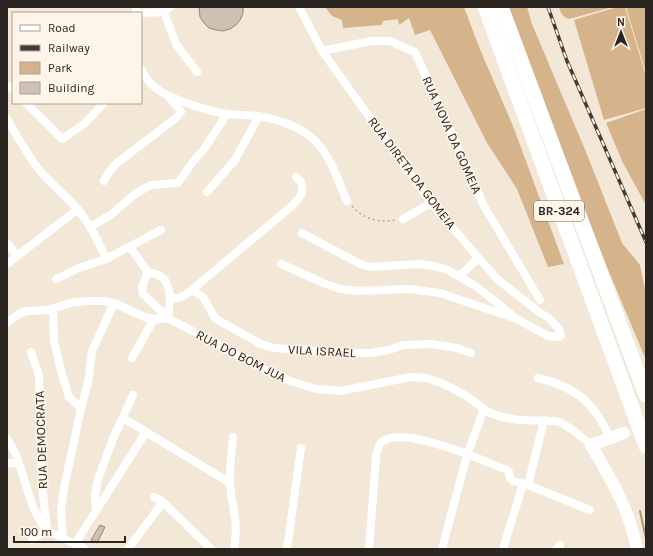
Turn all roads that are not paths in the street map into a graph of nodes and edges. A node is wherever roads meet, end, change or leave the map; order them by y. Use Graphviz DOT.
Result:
graph roads {
  1 [pos="298,7"];
  2 [pos="485,7"];
  3 [pos="501,7"];
  4 [pos="167,10"];
  5 [pos="142,13"];
  6 [pos="322,51"];
  7 [pos="142,71"];
  8 [pos="197,72"];
  9 [pos="167,95"];
  10 [pos="27,104"];
  11 [pos="103,104"];
  12 [pos="227,114"];
  13 [pos="259,116"];
  14 [pos="7,119"];
  15 [pos="296,176"];
  16 [pos="104,181"];
  17 [pos="207,192"];
  18 [pos="347,202"];
  19 [pos="431,203"];
  20 [pos="78,209"];
  21 [pos="403,219"];
  22 [pos="90,227"];
  23 [pos="161,230"];
  24 [pos="302,233"];
  25 [pos="7,243"];
  26 [pos="130,247"];
  27 [pos="17,256"];
  28 [pos="106,259"];
  29 [pos="476,260"];
  30 [pos="7,264"];
  31 [pos="281,264"];
  32 [pos="148,272"];
  33 [pos="460,276"];
  34 [pos="56,279"];
  35 [pos="192,290"];
  36 [pos="170,298"];
  37 [pos="540,300"];
  38 [pos="114,303"];
  39 [pos="53,309"];
  40 [pos="168,318"];
  41 [pos="154,319"];
  42 [pos="517,319"];
  43 [pos="7,323"];
  44 [pos="31,352"];
  45 [pos="471,353"];
  46 [pos="132,358"];
  47 [pos="538,378"];
  48 [pos="133,395"];
  49 [pos="646,395"];
  50 [pos="81,408"];
  51 [pos="484,409"];
  52 [pos="123,418"];
  53 [pos="544,420"];
  54 [pos="146,432"];
  55 [pos="624,433"];
  56 [pos="233,437"];
  57 [pos="610,438"];
  58 [pos="7,439"];
  59 [pos="591,445"];
  60 [pos="646,446"];
  61 [pos="301,448"];
  62 [pos="466,454"];
  63 [pos="7,463"];
  64 [pos="19,464"];
  65 [pos="230,483"];
  66 [pos="526,484"];
  67 [pos="154,497"];
  68 [pos="163,502"];
  69 [pos="590,510"];
  70 [pos="96,512"];
  71 [pos="47,529"];
  72 [pos="63,538"];
  73 [pos="32,540"];
  74 [pos="76,544"];
  75 [pos="85,549"];
  76 [pos="128,549"];
  77 [pos="211,549"];
  78 [pos="234,549"];
  79 [pos="287,549"];
  80 [pos="369,549"];
  81 [pos="442,549"];
  82 [pos="502,549"];
  83 [pos="637,549"];
  1 -- 6 [label="street, RUA DIRETA DA GOMEIA"];
  2 -- 60 [label="highway, BR-324"];
  3 -- 49 [label="highway, BR-324"];
  4 -- 5 [label="street"];
  4 -- 8 [label="street"];
  6 -- 19 [label="street, RUA DIRETA DA GOMEIA"];
  6 -- 37 [label="street, RUA NOVA DA GOMEIA"];
  7 -- 9 [label="street"];
  9 -- 12 [label="street"];
  9 -- 16 [label="street"];
  10 -- 11 [label="street"];
  12 -- 13 [label="street"];
  12 -- 22 [label="street"];
  13 -- 17 [label="street"];
  13 -- 18 [label="street"];
  14 -- 20 [label="street"];
  15 -- 35 [label="street"];
  19 -- 21 [label="street"];
  19 -- 42 [label="street, RUA DIRETA DA GOMEIA"];
  20 -- 22 [label="street"];
  20 -- 27 [label="street"];
  22 -- 28 [label="street"];
  23 -- 26 [label="street"];
  24 -- 33 [label="street"];
  25 -- 27 [label="street"];
  26 -- 28 [label="street"];
  26 -- 32 [label="street"];
  27 -- 30 [label="street"];
  28 -- 34 [label="street"];
  29 -- 33 [label="street"];
  31 -- 42 [label="street"];
  32 -- 36 [label="street"];
  32 -- 40 [label="street, RUA DO BOM JUA"];
  33 -- 42 [label="street"];
  35 -- 36 [label="street"];
  35 -- 45 [label="street, VILA ISRAEL"];
  36 -- 40 [label="street"];
  38 -- 39 [label="street"];
  38 -- 41 [label="street"];
  38 -- 50 [label="street"];
  39 -- 43 [label="street"];
  39 -- 50 [label="street"];
  40 -- 41 [label="street"];
  40 -- 51 [label="street, RUA DO BOM JUA"];
  41 -- 46 [label="street"];
  44 -- 71 [label="street, RUA DEMOCRATA"];
  47 -- 57 [label="street"];
  48 -- 52 [label="street"];
  50 -- 72 [label="street"];
  51 -- 53 [label="street, RUA DO BOM JUA"];
  51 -- 62 [label="street"];
  52 -- 54 [label="street"];
  52 -- 70 [label="street"];
  53 -- 59 [label="street, RUA DO BOM JUA"];
  53 -- 66 [label="street"];
  54 -- 65 [label="street"];
  54 -- 70 [label="street"];
  55 -- 57 [label="street"];
  56 -- 65 [label="street"];
  57 -- 59 [label="street"];
  58 -- 64 [label="street"];
  59 -- 83 [label="street, RUA DO BOM JUA"];
  61 -- 79 [label="street"];
  62 -- 66 [label="street"];
  62 -- 80 [label="street"];
  62 -- 81 [label="street"];
  63 -- 64 [label="street"];
  64 -- 71 [label="street"];
  65 -- 78 [label="street"];
  66 -- 69 [label="street"];
  66 -- 82 [label="street"];
  67 -- 68 [label="street"];
  68 -- 76 [label="street"];
  68 -- 77 [label="street"];
  70 -- 74 [label="street"];
  71 -- 72 [label="street"];
  71 -- 73 [label="street"];
  72 -- 74 [label="street"];
  74 -- 75 [label="street"];
}
